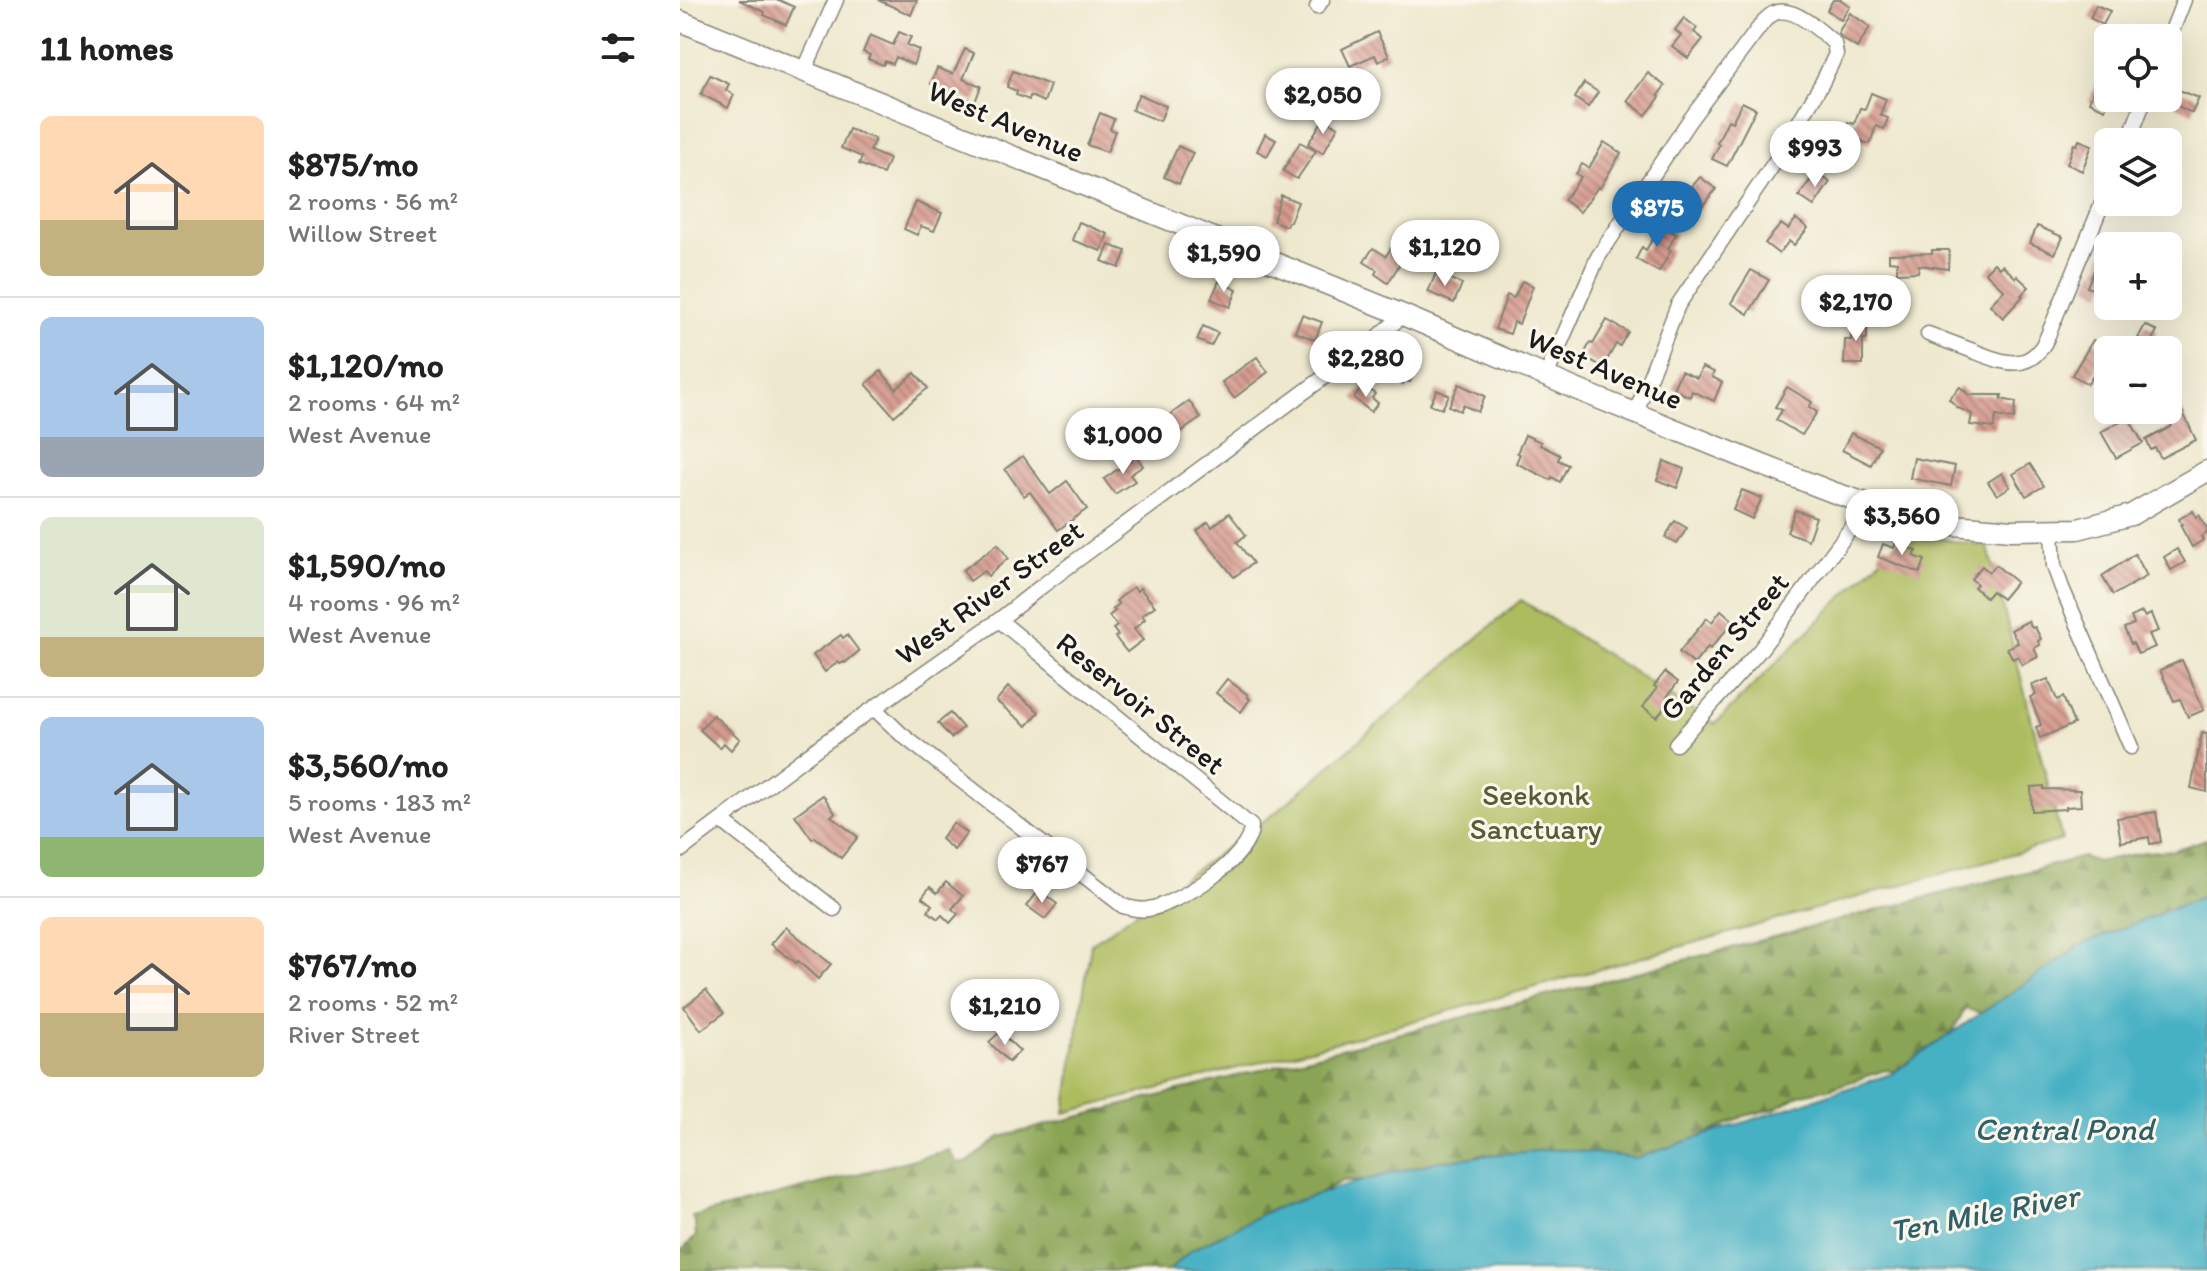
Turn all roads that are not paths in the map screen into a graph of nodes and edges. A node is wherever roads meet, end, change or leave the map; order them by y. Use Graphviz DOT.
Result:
graph roads {
  1 [pos="836,0"];
  2 [pos="2184,0"];
  3 [pos="680,21"];
  4 [pos="2175,24"];
  5 [pos="804,71"];
  6 [pos="2097,216"];
  7 [pos="1403,315"];
  8 [pos="1928,334"];
  9 [pos="1546,376"];
  10 [pos="1636,412"];
  11 [pos="2206,474"];
  12 [pos="1871,505"];
  13 [pos="2052,531"];
  14 [pos="999,620"];
  15 [pos="875,709"];
  16 [pos="1676,744"];
  17 [pos="2131,747"];
  18 [pos="722,821"];
  19 [pos="680,851"];
  20 [pos="834,909"];
  1 -- 5 [label="street"];
  2 -- 4 [label="street"];
  3 -- 5 [label="street, West Avenue"];
  5 -- 7 [label="street, West Avenue"];
  6 -- 8 [label="street"];
  7 -- 9 [label="street, West Avenue"];
  7 -- 14 [label="street, West River Street"];
  9 -- 10 [label="street, West Avenue"];
  9 -- 10 [label="street"];
  10 -- 12 [label="street, West Avenue"];
  11 -- 13 [label="street, West Avenue"];
  12 -- 13 [label="street, West Avenue"];
  12 -- 16 [label="street, Garden Street"];
  13 -- 17 [label="street"];
  14 -- 15 [label="street, West River Street"];
  14 -- 15 [label="street, Reservoir Street"];
  15 -- 18 [label="street, West River Street"];
  18 -- 19 [label="street, West River Street"];
  18 -- 20 [label="street"];
}
